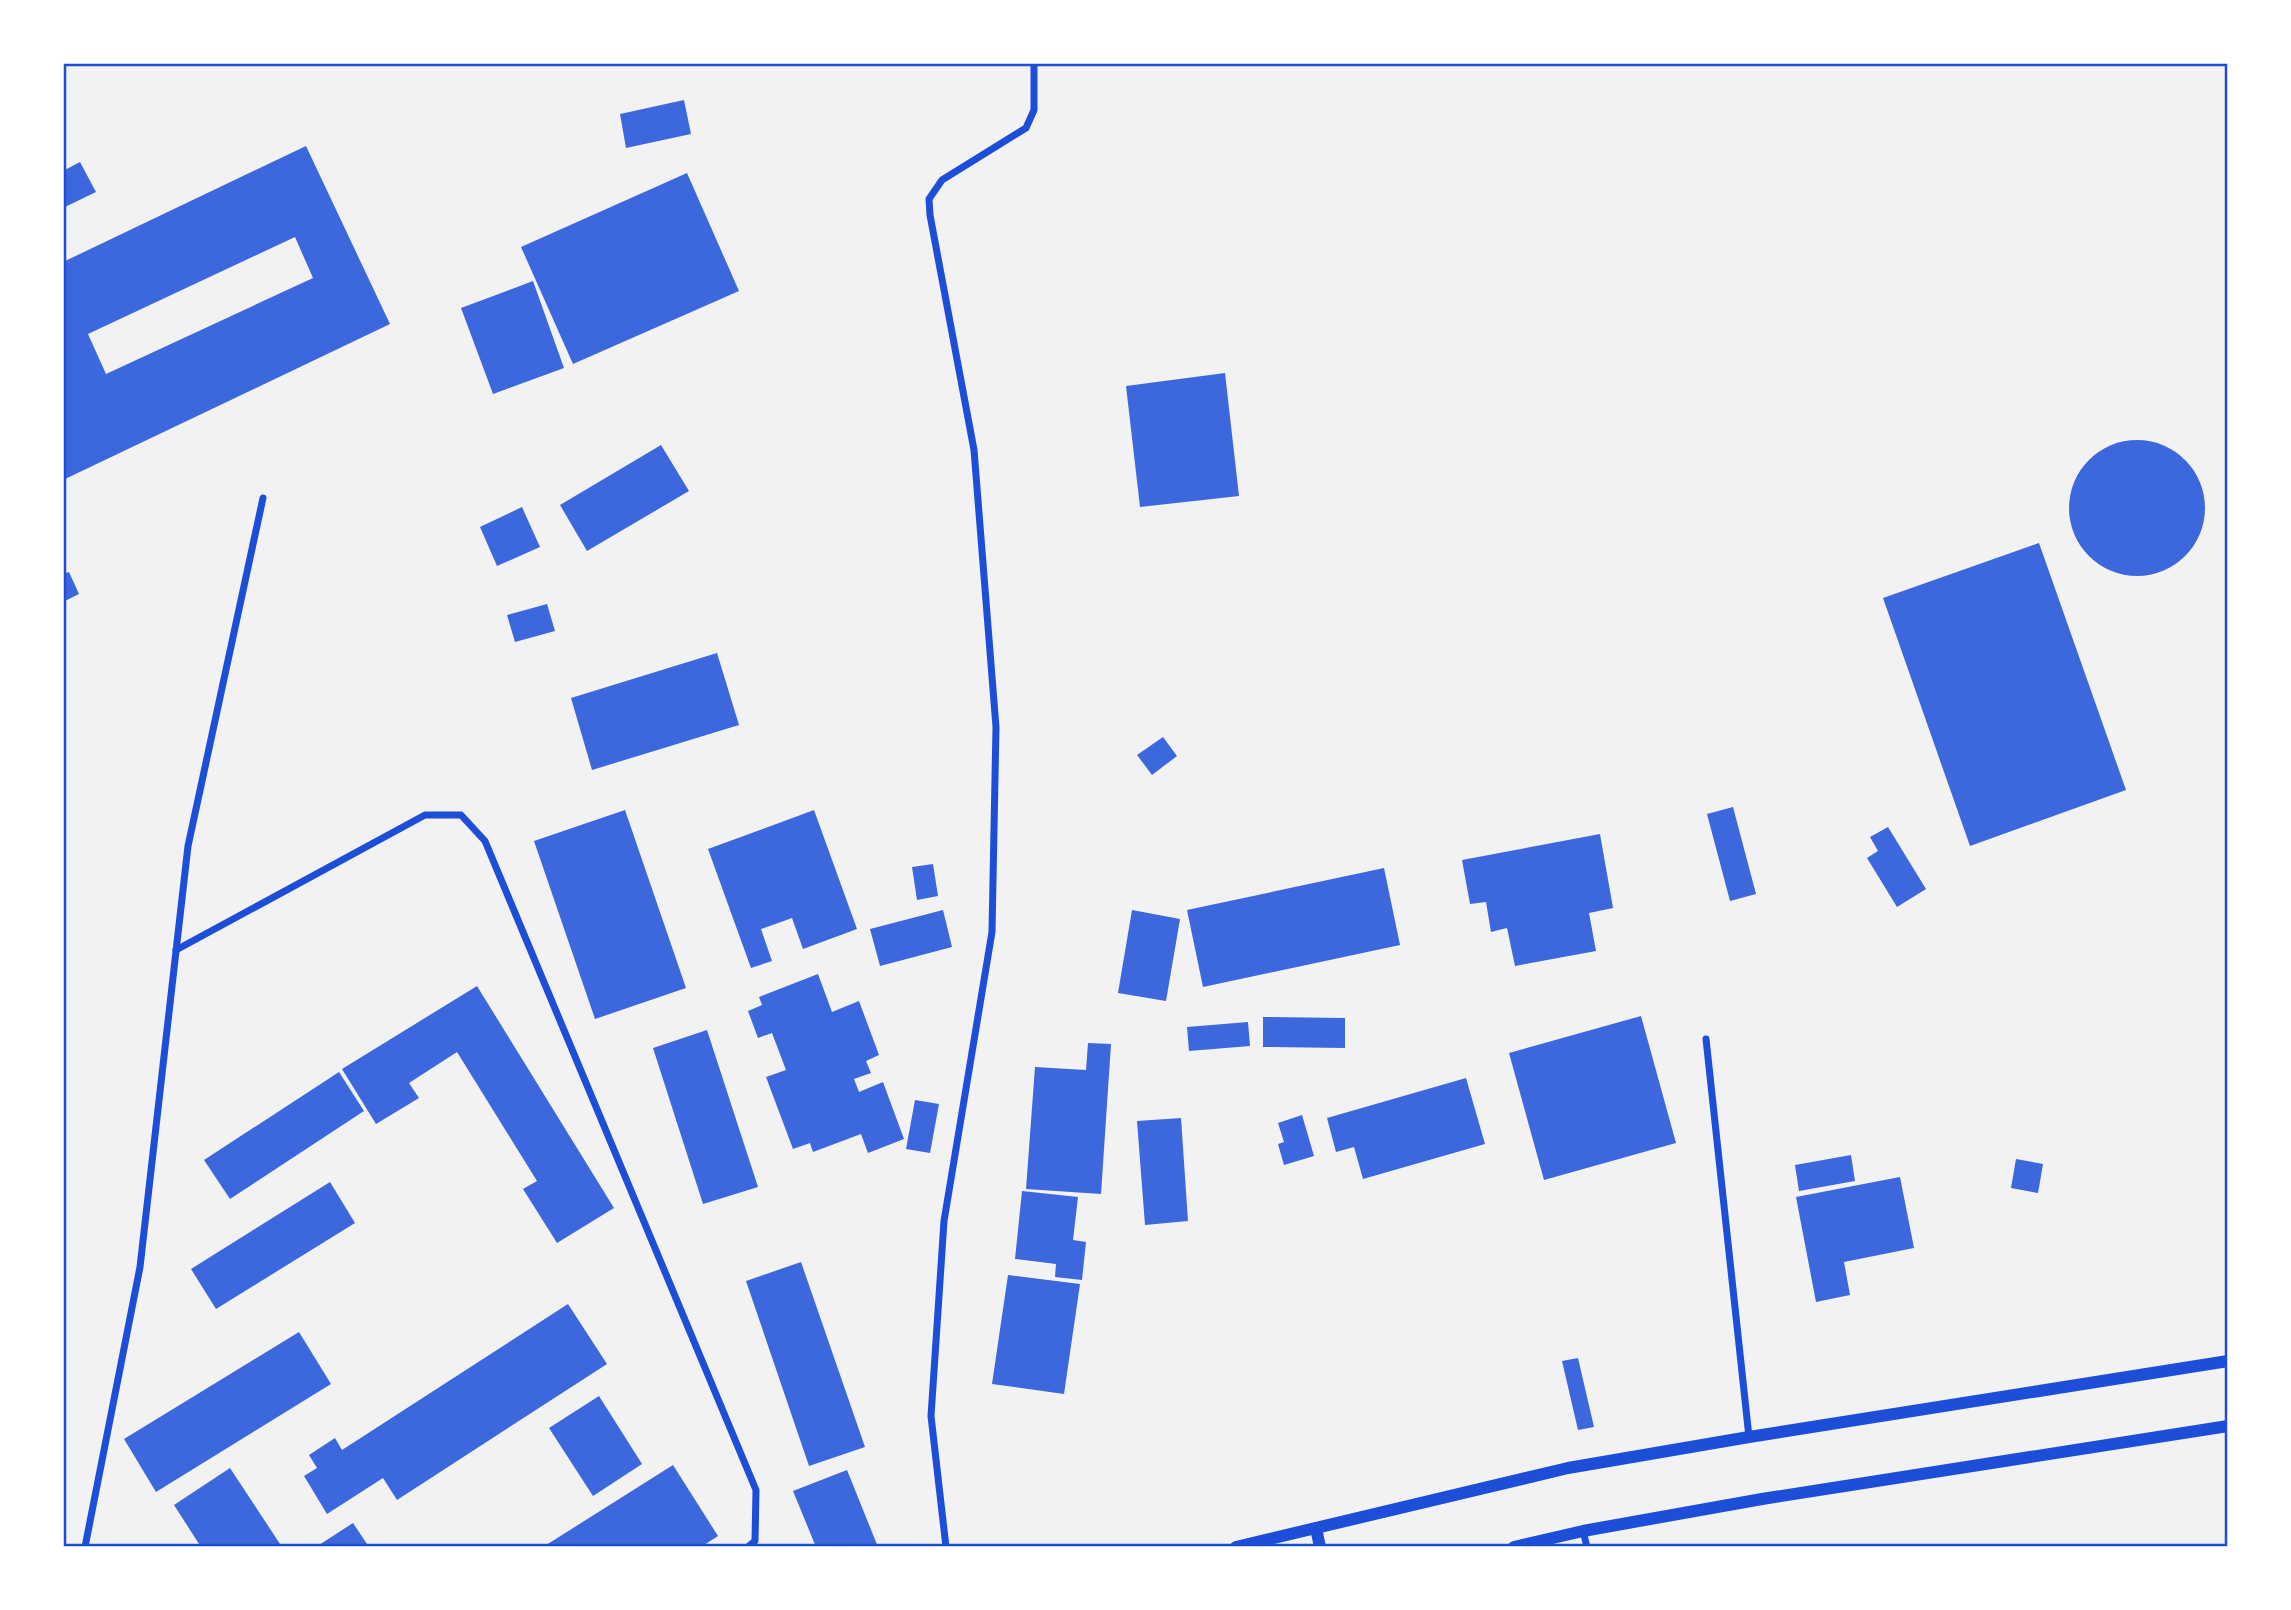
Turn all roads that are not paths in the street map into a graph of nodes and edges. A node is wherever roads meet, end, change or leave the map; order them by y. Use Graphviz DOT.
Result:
graph roads {
  1 [pos="1034,63"];
  2 [pos="263,498"];
  3 [pos="176,950"];
  4 [pos="1706,1040"];
  5 [pos="2228,1361"];
  6 [pos="2228,1426"];
  7 [pos="1749,1437"];
  8 [pos="1316,1528"];
  9 [pos="1583,1531"];
  10 [pos="85,1547"];
  11 [pos="748,1547"];
  12 [pos="946,1547"];
  13 [pos="1236,1547"];
  14 [pos="1320,1547"];
  15 [pos="1514,1547"];
  16 [pos="1587,1547"];
  1 -- 12 [label="street"];
  2 -- 3 [label="street"];
  3 -- 10 [label="street"];
  3 -- 11 [label="street"];
  4 -- 7 [label="street"];
  5 -- 7 [label="street"];
  6 -- 9 [label="street"];
  7 -- 8 [label="street"];
  8 -- 13 [label="street"];
  8 -- 14 [label="street"];
  9 -- 15 [label="street"];
  9 -- 16 [label="street"];
}
